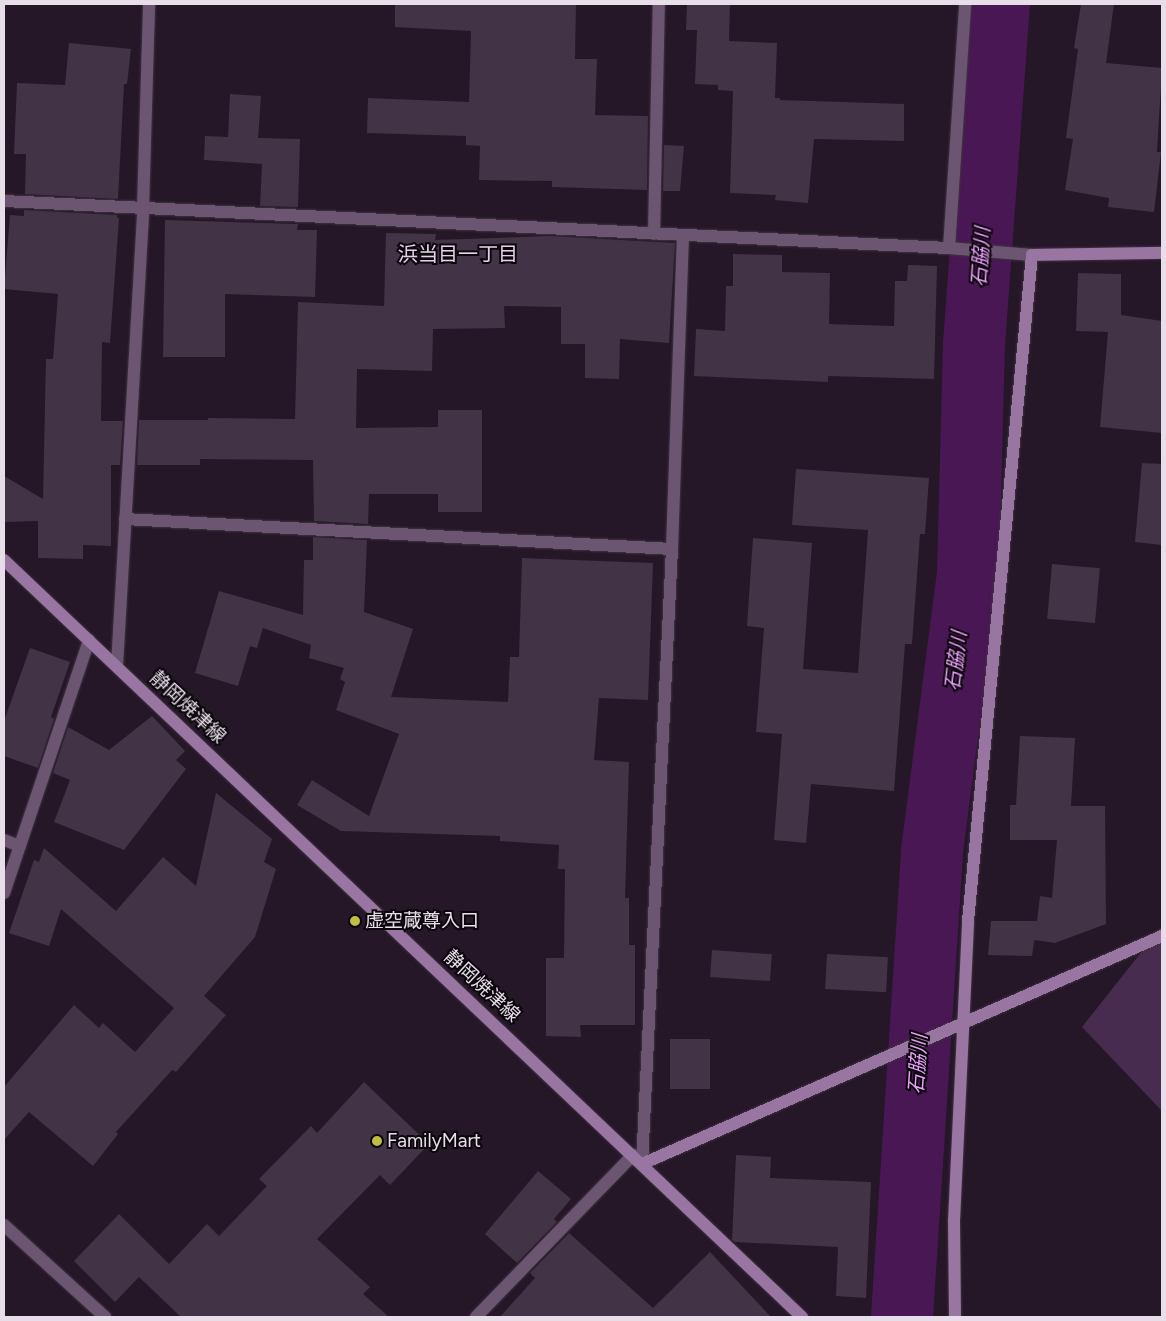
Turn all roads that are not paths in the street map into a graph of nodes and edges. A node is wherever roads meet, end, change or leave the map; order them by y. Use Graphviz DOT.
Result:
graph roads {
  1 [pos="149,4"];
  2 [pos="659,4"];
  3 [pos="966,4"];
  4 [pos="4,201"];
  5 [pos="143,209"];
  6 [pos="654,234"];
  7 [pos="683,235"];
  8 [pos="949,248"];
  9 [pos="1162,254"];
  10 [pos="1032,256"];
  11 [pos="125,519"];
  12 [pos="672,548"];
  13 [pos="4,560"];
  14 [pos="89,640"];
  15 [pos="117,666"];
  16 [pos="4,840"];
  17 [pos="20,846"];
  18 [pos="4,893"];
  19 [pos="1162,936"];
  20 [pos="963,1022"];
  21 [pos="637,1159"];
  22 [pos="4,1225"];
  23 [pos="105,1317"];
  24 [pos="476,1317"];
  25 [pos="802,1317"];
  26 [pos="954,1317"];
  1 -- 5 [label="street"];
  2 -- 6 [label="street"];
  3 -- 8 [label="street"];
  4 -- 5 [label="street"];
  5 -- 6 [label="street"];
  5 -- 11 [label="street"];
  6 -- 7 [label="street"];
  7 -- 8 [label="street"];
  7 -- 12 [label="street"];
  8 -- 10 [label="street"];
  9 -- 10 [label="street"];
  10 -- 20 [label="street"];
  11 -- 12 [label="street"];
  11 -- 15 [label="street"];
  12 -- 21 [label="street"];
  13 -- 14 [label="street, 静岡焼津線"];
  14 -- 15 [label="street, 静岡焼津線"];
  14 -- 17 [label="street"];
  15 -- 21 [label="street, 静岡焼津線"];
  16 -- 17 [label="street"];
  17 -- 18 [label="street"];
  19 -- 20 [label="street"];
  20 -- 21 [label="street"];
  20 -- 26 [label="street"];
  21 -- 24 [label="street"];
  21 -- 25 [label="street, 静岡焼津線"];
  22 -- 23 [label="street"];
}
